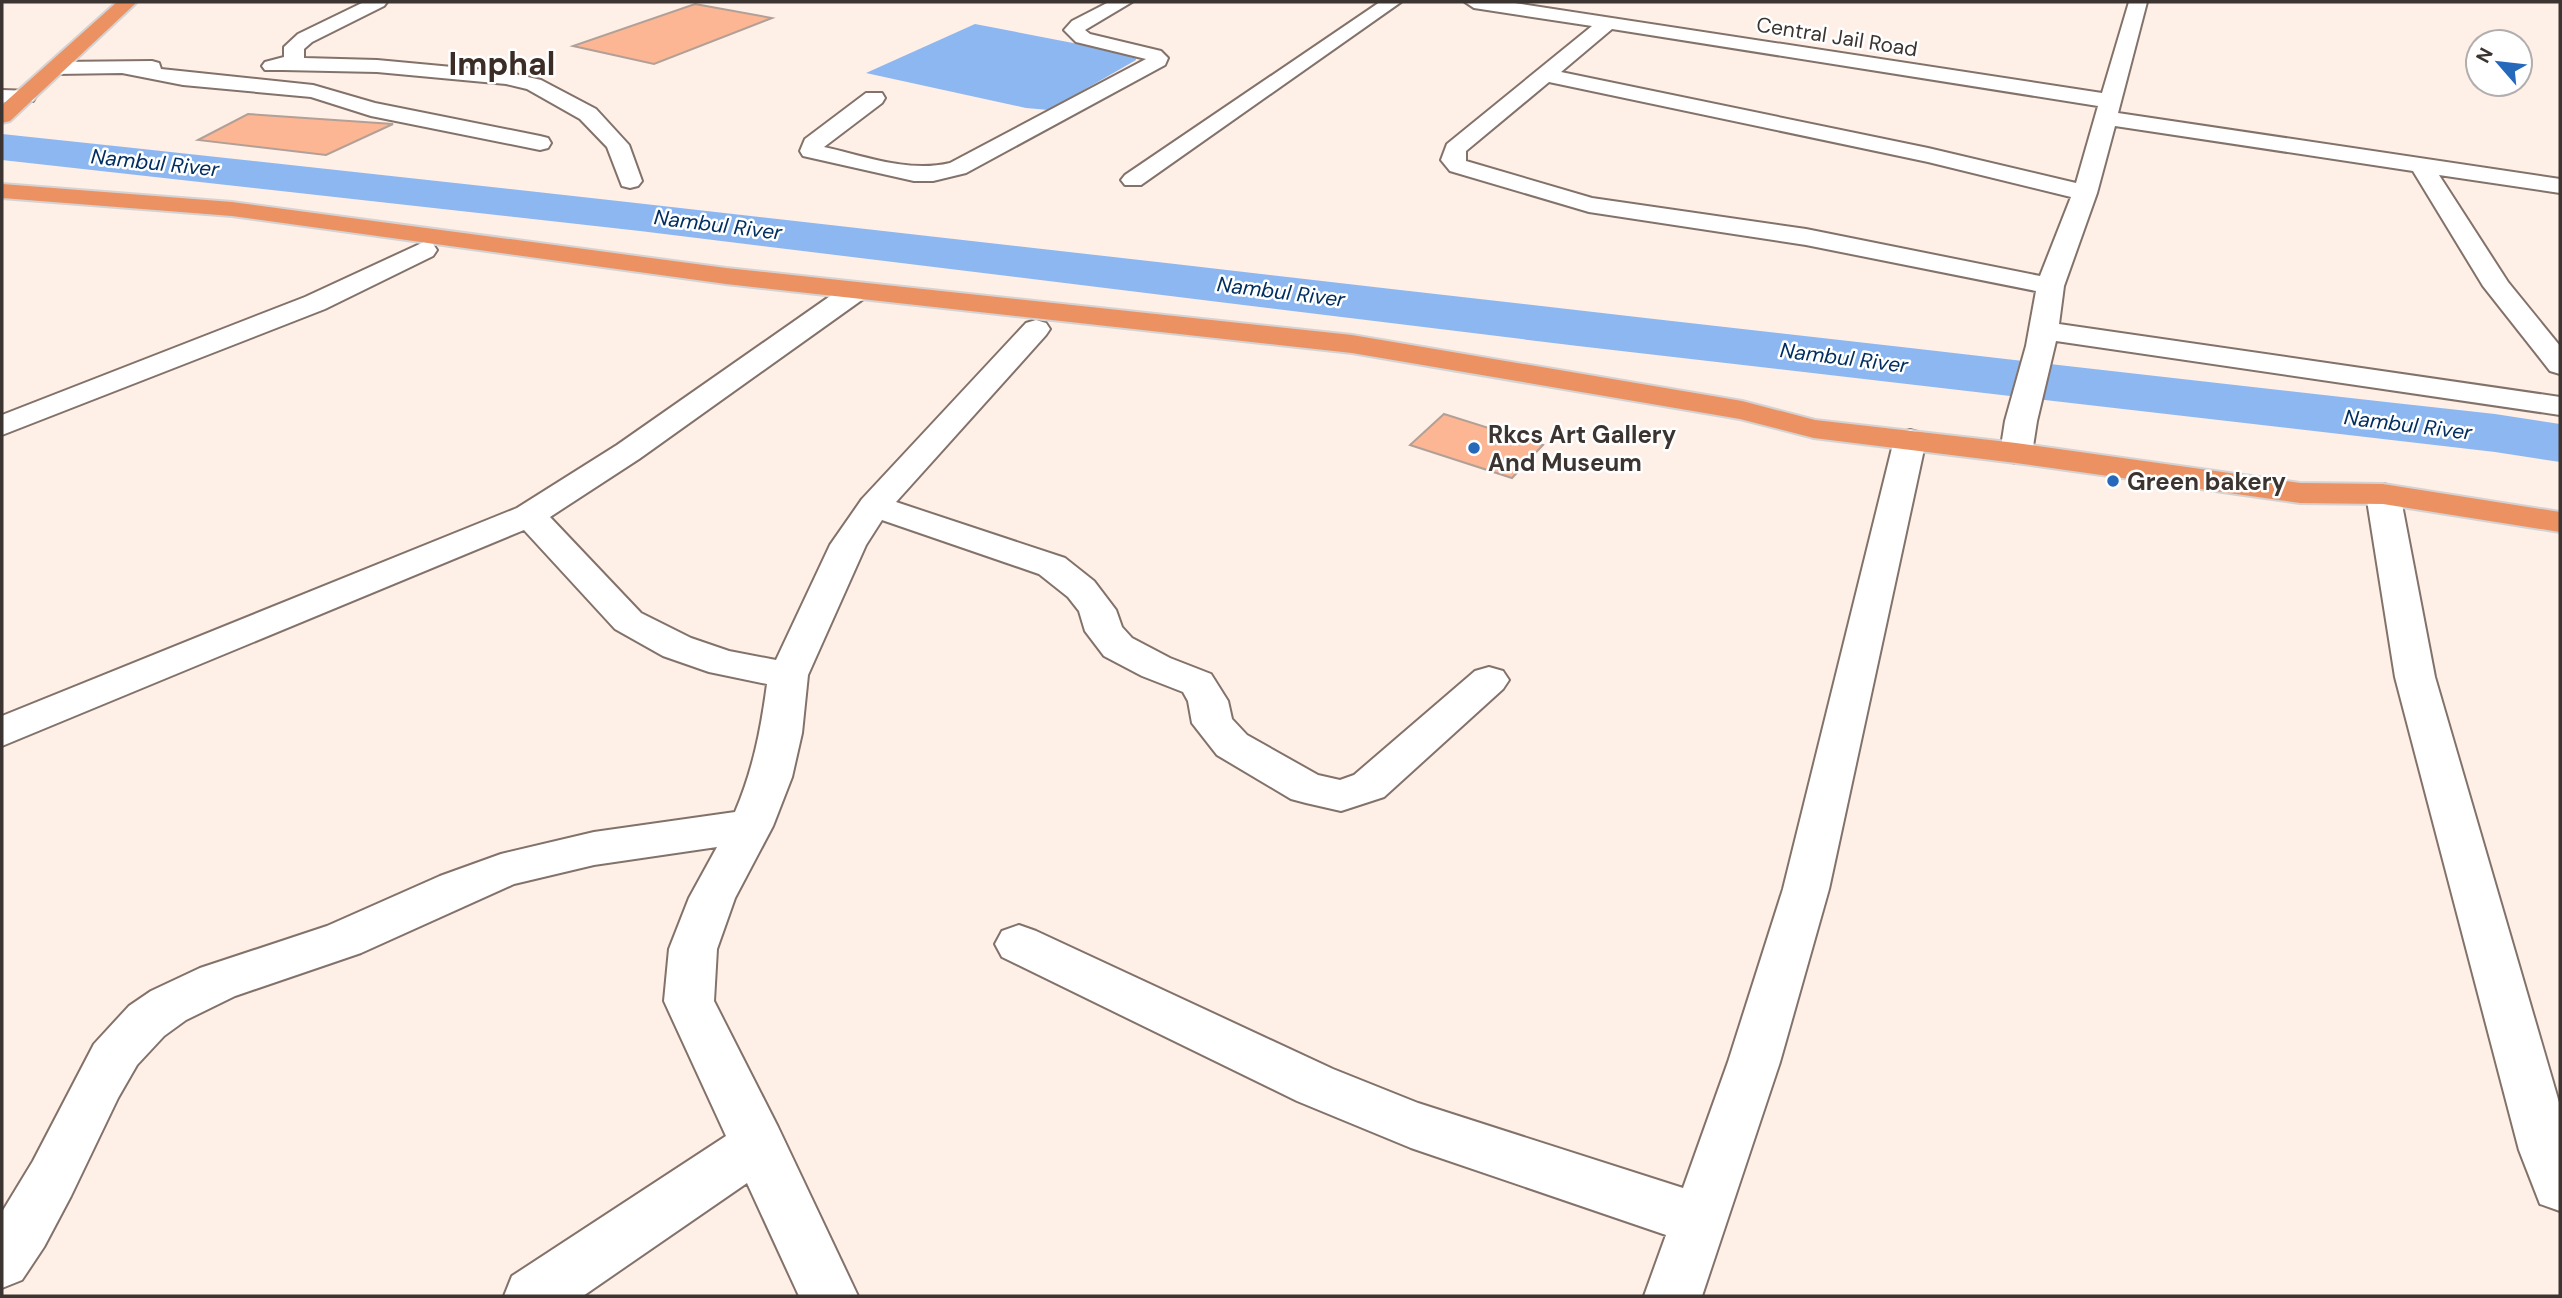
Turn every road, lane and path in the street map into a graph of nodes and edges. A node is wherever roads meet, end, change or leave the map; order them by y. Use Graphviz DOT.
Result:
graph roads {
  1 [pos="128,2"];
  2 [pos="378,2"];
  3 [pos="1123,2"];
  4 [pos="1392,2"];
  5 [pos="1474,2"];
  6 [pos="2138,2"];
  7 [pos="1519,5"];
  8 [pos="1608,23"];
  9 [pos="285,64"];
  10 [pos="56,68"];
  11 [pos="125,68"];
  12 [pos="1546,75"];
  13 [pos="4,84"];
  14 [pos="25,96"];
  15 [pos="874,98"];
  16 [pos="2107,110"];
  17 [pos="2,116"];
  18 [pos="540,143"];
  19 [pos="2421,165"];
  20 [pos="1133,180"];
  21 [pos="630,181"];
  22 [pos="2560,186"];
  23 [pos="2,191"];
  24 [pos="2085,193"];
  25 [pos="424,250"];
  26 [pos="2050,286"];
  27 [pos="856,291"];
  28 [pos="1036,329"];
  29 [pos="2042,338"];
  30 [pos="2560,365"];
  31 [pos="2560,406"];
  32 [pos="2,426"];
  33 [pos="2018,437"];
  34 [pos="1910,440"];
  35 [pos="2385,505"];
  36 [pos="874,506"];
  37 [pos="529,515"];
  38 [pos="2560,522"];
  39 [pos="2560,545"];
  40 [pos="788,675"];
  41 [pos="1489,680"];
  42 [pos="2,732"];
  43 [pos="751,826"];
  44 [pos="1019,944"];
  45 [pos="759,1144"];
  46 [pos="2560,1185"];
  47 [pos="1700,1220"];
  48 [pos="2,1260"];
  49 [pos="533,1296"];
  50 [pos="829,1296"];
  51 [pos="1673,1296"];
  1 -- 10 [label="highway"];
  2 -- 9 [label="street"];
  3 -- 15 [label="street"];
  4 -- 20 [label="street"];
  5 -- 7 [label="street, Central Jail Road"];
  6 -- 16 [label="street"];
  7 -- 8 [label="street, Central Jail Road"];
  8 -- 12 [label="street"];
  8 -- 16 [label="street, Central Jail Road"];
  9 -- 11 [label="street"];
  9 -- 21 [label="street"];
  10 -- 11 [label="street"];
  10 -- 14 [label="highway"];
  11 -- 18 [label="street"];
  12 -- 24 [label="street"];
  12 -- 26 [label="street"];
  13 -- 14 [label="street"];
  14 -- 17 [label="highway"];
  16 -- 19 [label="street, Central Jail Road"];
  16 -- 24 [label="street"];
  19 -- 22 [label="street, Central Jail Road"];
  19 -- 30 [label="street"];
  23 -- 27 [label="highway"];
  24 -- 26 [label="street"];
  25 -- 32 [label="street"];
  26 -- 29 [label="street"];
  27 -- 34 [label="highway"];
  27 -- 37 [label="street"];
  28 -- 36 [label="street"];
  29 -- 31 [label="street"];
  29 -- 33 [label="street"];
  33 -- 34 [label="highway"];
  33 -- 35 [label="highway"];
  34 -- 47 [label="street"];
  35 -- 38 [label="highway"];
  35 -- 39 [label="highway"];
  35 -- 46 [label="street"];
  36 -- 40 [label="street"];
  36 -- 41 [label="street"];
  37 -- 40 [label="street"];
  37 -- 42 [label="street"];
  40 -- 43 [label="street"];
  43 -- 45 [label="street"];
  43 -- 48 [label="street"];
  44 -- 47 [label="street"];
  45 -- 49 [label="street"];
  45 -- 50 [label="street"];
  47 -- 51 [label="street"];
}
